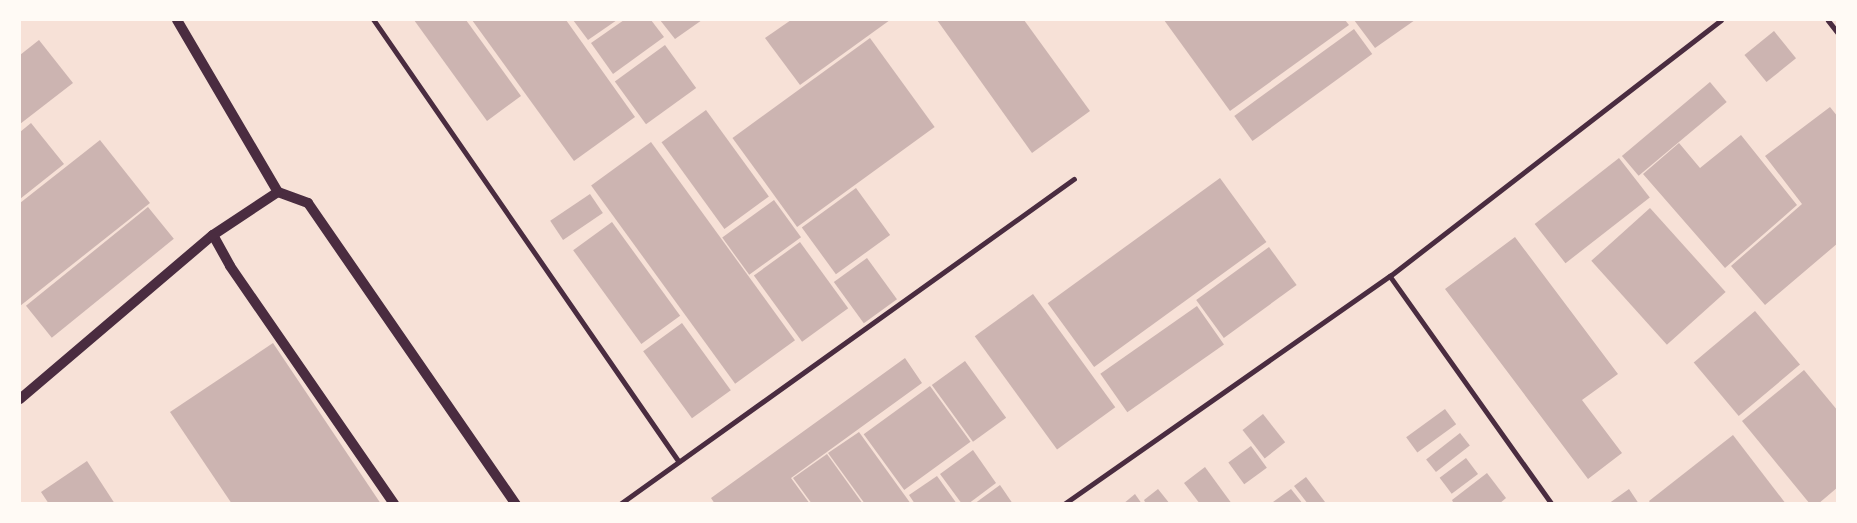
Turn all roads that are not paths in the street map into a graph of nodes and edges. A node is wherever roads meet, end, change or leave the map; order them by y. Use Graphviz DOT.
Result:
graph roads {
  1 [pos="179,20"];
  2 [pos="374,20"];
  3 [pos="1721,20"];
  4 [pos="1828,20"];
  5 [pos="1838,33"];
  6 [pos="1074,179"];
  7 [pos="278,192"];
  8 [pos="213,235"];
  9 [pos="1390,276"];
  10 [pos="20,399"];
  11 [pos="678,460"];
  12 [pos="394,504"];
  13 [pos="516,504"];
  14 [pos="620,504"];
  15 [pos="1064,504"];
  16 [pos="1552,504"];
  1 -- 7 [label="street"];
  2 -- 11 [label="lane"];
  3 -- 9 [label="lane"];
  4 -- 5 [label="lane"];
  6 -- 11 [label="lane"];
  7 -- 8 [label="street"];
  7 -- 13 [label="street"];
  8 -- 10 [label="street"];
  8 -- 12 [label="street"];
  9 -- 15 [label="lane"];
  9 -- 16 [label="lane"];
  11 -- 14 [label="lane"];
}
